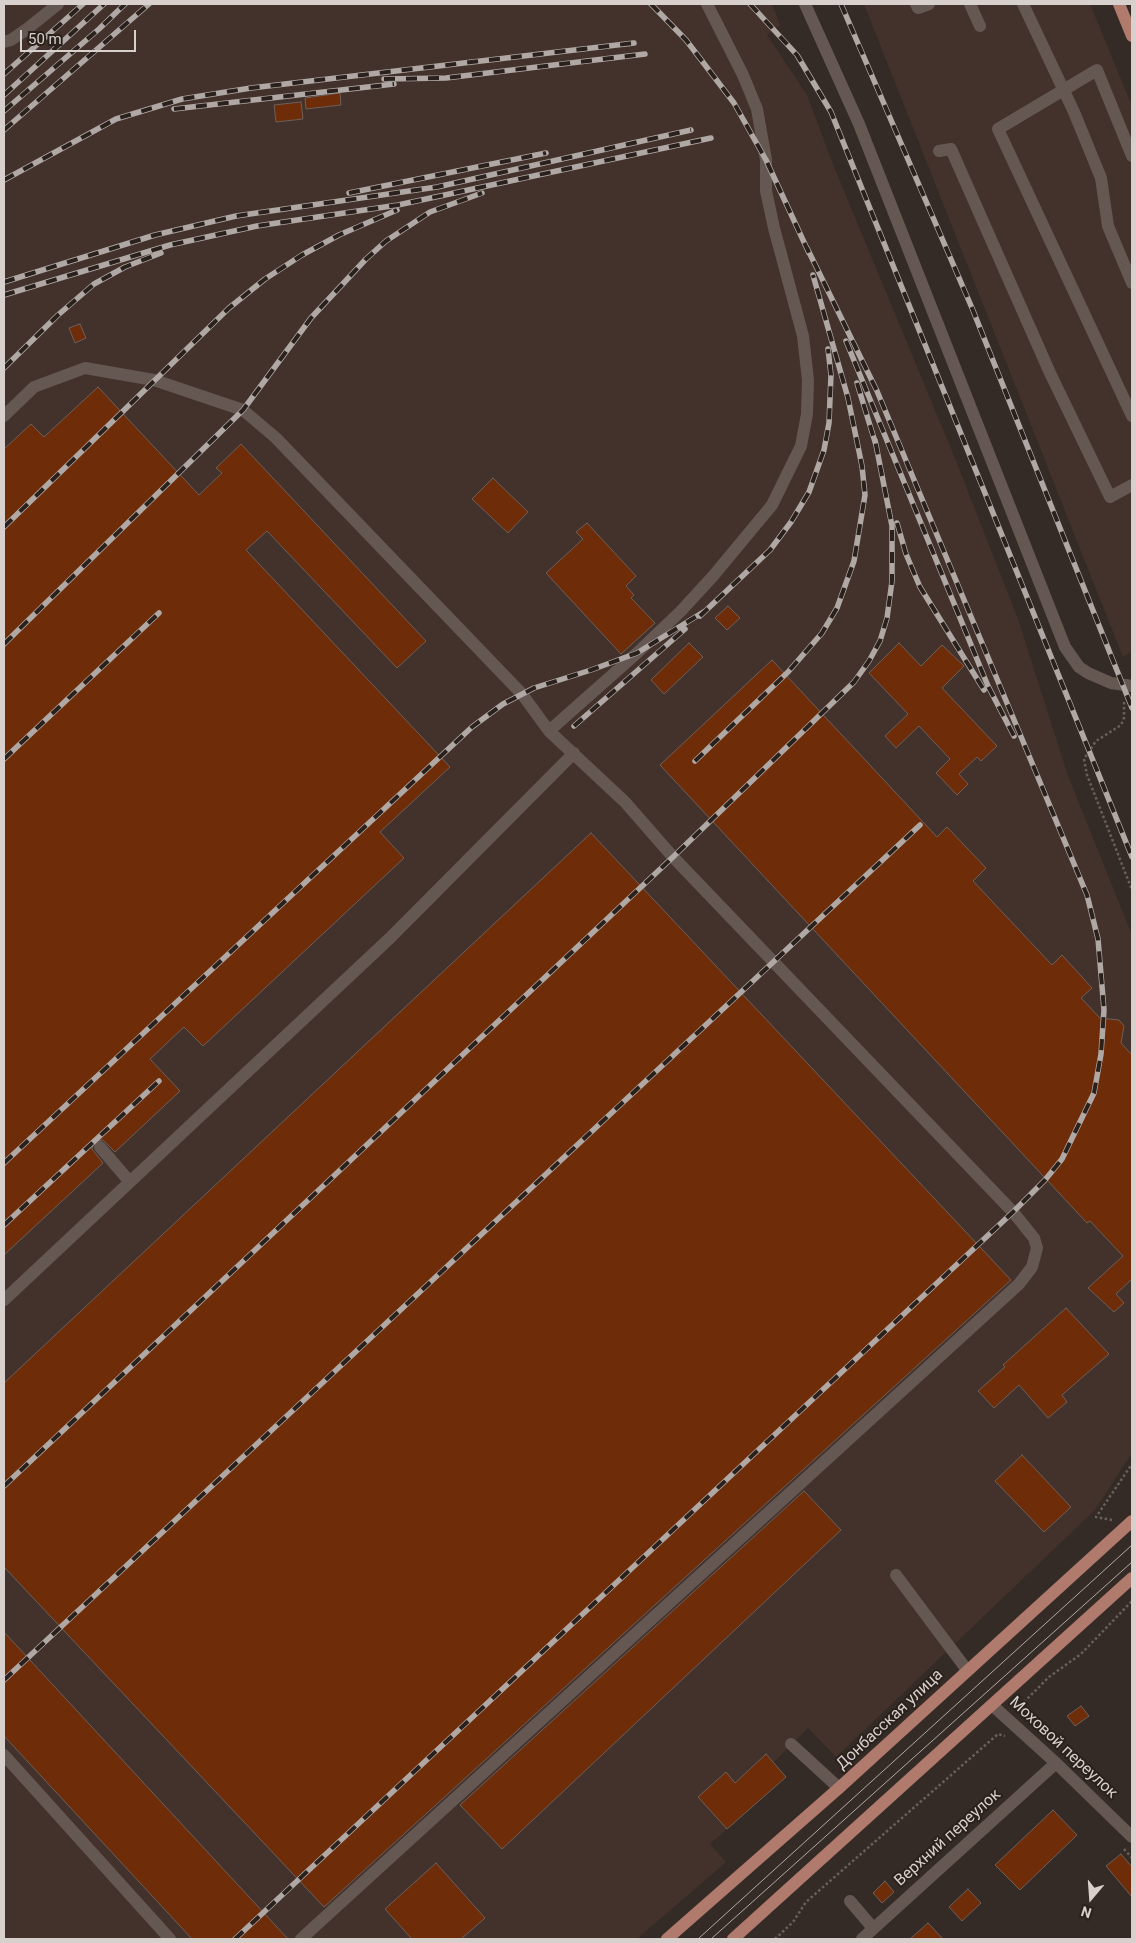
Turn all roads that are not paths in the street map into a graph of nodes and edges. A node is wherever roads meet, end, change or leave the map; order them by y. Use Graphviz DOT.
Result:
graph roads {
  1 [pos="58,4"];
  2 [pos="706,4"];
  3 [pos="805,4"];
  4 [pos="916,4"];
  5 [pos="930,4"];
  6 [pos="970,4"];
  7 [pos="1023,4"];
  8 [pos="1119,4"];
  9 [pos="980,26"];
  10 [pos="1132,36"];
  11 [pos="4,42"];
  12 [pos="1062,89"];
  13 [pos="939,151"];
  14 [pos="1132,156"];
  15 [pos="1132,283"];
  16 [pos="4,416"];
  17 [pos="1132,416"];
  18 [pos="1132,484"];
  19 [pos="1132,686"];
  20 [pos="549,730"];
  21 [pos="574,753"];
  22 [pos="100,1147"];
  23 [pos="130,1182"];
  24 [pos="4,1300"];
  25 [pos="1132,1521"];
  26 [pos="896,1575"];
  27 [pos="1132,1578"];
  28 [pos="968,1670"];
  29 [pos="992,1705"];
  30 [pos="791,1744"];
  31 [pos="4,1755"];
  32 [pos="1056,1763"];
  33 [pos="839,1788"];
  34 [pos="1132,1837"];
  35 [pos="850,1901"];
  36 [pos="873,1928"];
  37 [pos="170,1939"];
  38 [pos="301,1939"];
  39 [pos="667,1939"];
  40 [pos="733,1939"];
  41 [pos="862,1939"];
  1 -- 11 [label="street"];
  2 -- 20 [label="street"];
  3 -- 19 [label="street"];
  4 -- 5 [label="street"];
  6 -- 9 [label="street"];
  7 -- 12 [label="street"];
  8 -- 10 [label="main road"];
  12 -- 14 [label="street"];
  12 -- 15 [label="street"];
  12 -- 17 [label="street"];
  13 -- 18 [label="street"];
  16 -- 20 [label="street"];
  20 -- 21 [label="street"];
  21 -- 23 [label="street"];
  21 -- 38 [label="street"];
  22 -- 23 [label="street"];
  23 -- 24 [label="street"];
  25 -- 28 [label="main road, Донбасская улица"];
  26 -- 28 [label="street"];
  27 -- 29 [label="main road"];
  28 -- 33 [label="main road, Донбасская улица"];
  29 -- 32 [label="street, Моховой переулок"];
  29 -- 40 [label="main road"];
  30 -- 33 [label="street"];
  31 -- 37 [label="street"];
  32 -- 34 [label="street, Моховой переулок"];
  32 -- 36 [label="street, Верхний переулок"];
  33 -- 39 [label="main road, Донбасская улица"];
  35 -- 36 [label="street"];
  36 -- 41 [label="street, Верхний переулок"];
}
